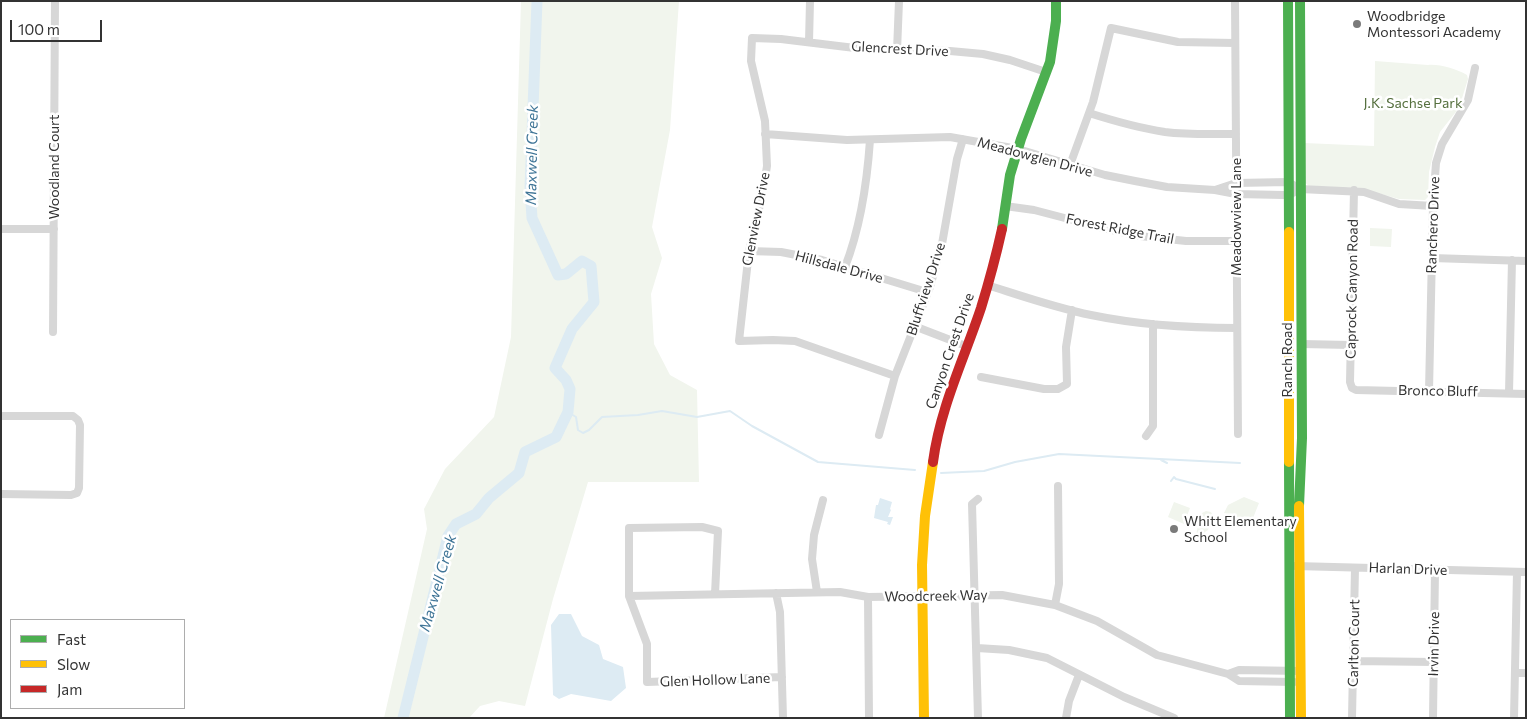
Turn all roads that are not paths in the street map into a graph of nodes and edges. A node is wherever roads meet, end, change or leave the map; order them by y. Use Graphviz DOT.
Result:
graph roads {
  1 [pos="55,1"];
  2 [pos="810,1"];
  3 [pos="899,1"];
  4 [pos="1056,1"];
  5 [pos="1235,1"];
  6 [pos="1288,1"];
  7 [pos="1300,1"];
  8 [pos="752,38"];
  9 [pos="809,42"];
  10 [pos="1235,43"];
  11 [pos="897,51"];
  12 [pos="1475,68"];
  13 [pos="1046,72"];
  14 [pos="1089,113"];
  15 [pos="765,134"];
  16 [pos="1236,134"];
  17 [pos="963,139"];
  18 [pos="870,140"];
  19 [pos="1018,150"];
  20 [pos="1070,165"];
  21 [pos="1288,182"];
  22 [pos="1236,183"];
  23 [pos="1300,189"];
  24 [pos="1215,190"];
  25 [pos="1354,190"];
  26 [pos="1236,194"];
  27 [pos="1289,194"];
  28 [pos="1005,206"];
  29 [pos="1433,206"];
  30 [pos="1,229"];
  31 [pos="54,229"];
  32 [pos="1236,241"];
  33 [pos="749,251"];
  34 [pos="1432,258"];
  35 [pos="1512,260"];
  36 [pos="1526,261"];
  37 [pos="845,267"];
  38 [pos="987,285"];
  39 [pos="927,292"];
  40 [pos="1072,310"];
  41 [pos="1153,324"];
  42 [pos="914,326"];
  43 [pos="1237,328"];
  44 [pos="53,332"];
  45 [pos="1301,344"];
  46 [pos="1351,345"];
  47 [pos="966,346"];
  48 [pos="895,376"];
  49 [pos="981,377"];
  50 [pos="1352,388"];
  51 [pos="1429,391"];
  52 [pos="1510,393"];
  53 [pos="1526,394"];
  54 [pos="1,416"];
  55 [pos="1238,434"];
  56 [pos="879,436"];
  57 [pos="1146,436"];
  58 [pos="1058,486"];
  59 [pos="1,494"];
  60 [pos="823,500"];
  61 [pos="978,500"];
  62 [pos="1295,566"];
  63 [pos="1355,568"];
  64 [pos="1435,570"];
  65 [pos="1521,572"];
  66 [pos="817,592"];
  67 [pos="776,593"];
  68 [pos="715,594"];
  69 [pos="629,596"];
  70 [pos="923,596"];
  71 [pos="976,596"];
  72 [pos="868,597"];
  73 [pos="1056,605"];
  74 [pos="977,648"];
  75 [pos="1353,661"];
  76 [pos="1434,662"];
  77 [pos="1290,671"];
  78 [pos="1300,671"];
  79 [pos="1515,673"];
  80 [pos="1526,673"];
  81 [pos="1228,674"];
  82 [pos="1079,675"];
  83 [pos="782,677"];
  84 [pos="1295,682"];
  85 [pos="1169,717"];
  86 [pos="783,718"];
  87 [pos="868,718"];
  88 [pos="924,718"];
  89 [pos="978,718"];
  90 [pos="1066,718"];
  91 [pos="1290,718"];
  92 [pos="1301,718"];
  93 [pos="1352,718"];
  94 [pos="1433,718"];
  95 [pos="1514,718"];
  1 -- 31 [label="street, Woodland Court"];
  2 -- 9 [label="street"];
  3 -- 11 [label="street"];
  4 -- 13 [label="main road, Canyon Crest Drive"];
  5 -- 10 [label="street, Meadowview Lane"];
  6 -- 21 [label="main road, Ranch Road"];
  7 -- 23 [label="main road, Ranch Road"];
  8 -- 9 [label="street, Glencrest Drive"];
  8 -- 15 [label="street, Glenview Drive"];
  9 -- 11 [label="street, Glencrest Drive"];
  10 -- 14 [label="street"];
  10 -- 16 [label="street, Meadowview Lane"];
  11 -- 13 [label="street, Glencrest Drive"];
  12 -- 29 [label="street, Ranchero Drive"];
  13 -- 19 [label="main road, Canyon Crest Drive"];
  14 -- 16 [label="street"];
  14 -- 20 [label="street"];
  15 -- 18 [label="street, Meadowglen Drive"];
  15 -- 33 [label="street, Glenview Drive"];
  16 -- 22 [label="street, Meadowview Lane"];
  17 -- 18 [label="street, Meadowglen Drive"];
  17 -- 19 [label="street, Meadowglen Drive"];
  17 -- 39 [label="street, Bluffview Drive"];
  18 -- 37 [label="street"];
  19 -- 20 [label="street, Meadowglen Drive"];
  19 -- 28 [label="main road, Canyon Crest Drive"];
  20 -- 24 [label="street, Meadowglen Drive"];
  21 -- 22 [label="street, Meadowglen Drive"];
  21 -- 23 [label="street"];
  21 -- 27 [label="main road, Ranch Road"];
  22 -- 24 [label="street, Meadowglen Drive"];
  22 -- 26 [label="street, Meadowview Lane"];
  23 -- 25 [label="street"];
  23 -- 27 [label="street, Meadowglen Drive"];
  23 -- 45 [label="main road, Ranch Road"];
  24 -- 26 [label="street, Meadowglen Drive"];
  25 -- 29 [label="street"];
  25 -- 46 [label="street, Caprock Canyon Road"];
  26 -- 27 [label="street, Meadowglen Drive"];
  26 -- 32 [label="street, Meadowview Lane"];
  27 -- 62 [label="main road, Ranch Road"];
  28 -- 32 [label="street, Forest Ridge Trail"];
  28 -- 38 [label="main road, Canyon Crest Drive"];
  29 -- 34 [label="street, Ranchero Drive"];
  30 -- 31 [label="street"];
  31 -- 44 [label="street, Woodland Court"];
  32 -- 43 [label="street, Meadowview Lane"];
  33 -- 37 [label="street, Hillsdale Drive"];
  33 -- 48 [label="street, Glenview Drive"];
  34 -- 35 [label="street"];
  34 -- 51 [label="street, Ranchero Drive"];
  35 -- 36 [label="street"];
  35 -- 52 [label="street"];
  37 -- 39 [label="street, Hillsdale Drive"];
  38 -- 40 [label="street"];
  38 -- 47 [label="main road, Canyon Crest Drive"];
  39 -- 42 [label="street, Bluffview Drive"];
  40 -- 41 [label="street"];
  40 -- 49 [label="street"];
  41 -- 43 [label="street"];
  41 -- 57 [label="street"];
  42 -- 47 [label="street"];
  42 -- 48 [label="street, Bluffview Drive"];
  43 -- 55 [label="street, Meadowview Lane"];
  45 -- 46 [label="street"];
  45 -- 62 [label="main road, Ranch Road"];
  46 -- 50 [label="street, Caprock Canyon Road"];
  47 -- 70 [label="main road, Canyon Crest Drive"];
  48 -- 56 [label="street, Bluffview Drive"];
  50 -- 51 [label="street, Bronco Bluff"];
  51 -- 52 [label="street, Bronco Bluff"];
  52 -- 53 [label="street, Bronco Bluff"];
  54 -- 59 [label="street"];
  58 -- 73 [label="street"];
  60 -- 66 [label="street"];
  61 -- 71 [label="street"];
  62 -- 63 [label="street, Harlan Drive"];
  62 -- 77 [label="main road, Ranch Road"];
  62 -- 78 [label="main road, Ranch Road"];
  63 -- 64 [label="street, Harlan Drive"];
  63 -- 75 [label="street, Carlton Court"];
  64 -- 65 [label="street, Harlan Drive"];
  64 -- 76 [label="street, Irvin Drive"];
  65 -- 79 [label="street"];
  66 -- 67 [label="street, Woodcreek Way"];
  66 -- 72 [label="street, Woodcreek Way"];
  67 -- 68 [label="street, Woodcreek Way"];
  67 -- 83 [label="street"];
  68 -- 69 [label="street, Woodcreek Way"];
  68 -- 69 [label="street"];
  69 -- 83 [label="street, Glen Hollow Lane"];
  70 -- 71 [label="street, Woodcreek Way"];
  70 -- 72 [label="street, Woodcreek Way"];
  70 -- 88 [label="main road, Canyon Crest Drive"];
  71 -- 73 [label="street, Woodcreek Way"];
  71 -- 74 [label="street"];
  72 -- 87 [label="street"];
  73 -- 81 [label="street, Woodcreek Way"];
  74 -- 82 [label="street"];
  74 -- 89 [label="street"];
  75 -- 76 [label="street"];
  75 -- 93 [label="street, Carlton Court"];
  76 -- 94 [label="street, Irvin Drive"];
  77 -- 78 [label="street, Woodcreek Way"];
  77 -- 81 [label="street, Woodcreek Way"];
  77 -- 84 [label="main road, Ranch Road"];
  78 -- 84 [label="main road, Ranch Road"];
  79 -- 80 [label="street"];
  79 -- 95 [label="street"];
  81 -- 84 [label="street, Woodcreek Way"];
  82 -- 85 [label="street"];
  82 -- 90 [label="street"];
  83 -- 86 [label="street"];
  84 -- 91 [label="main road, Ranch Road"];
  84 -- 92 [label="main road, Ranch Road"];
}
